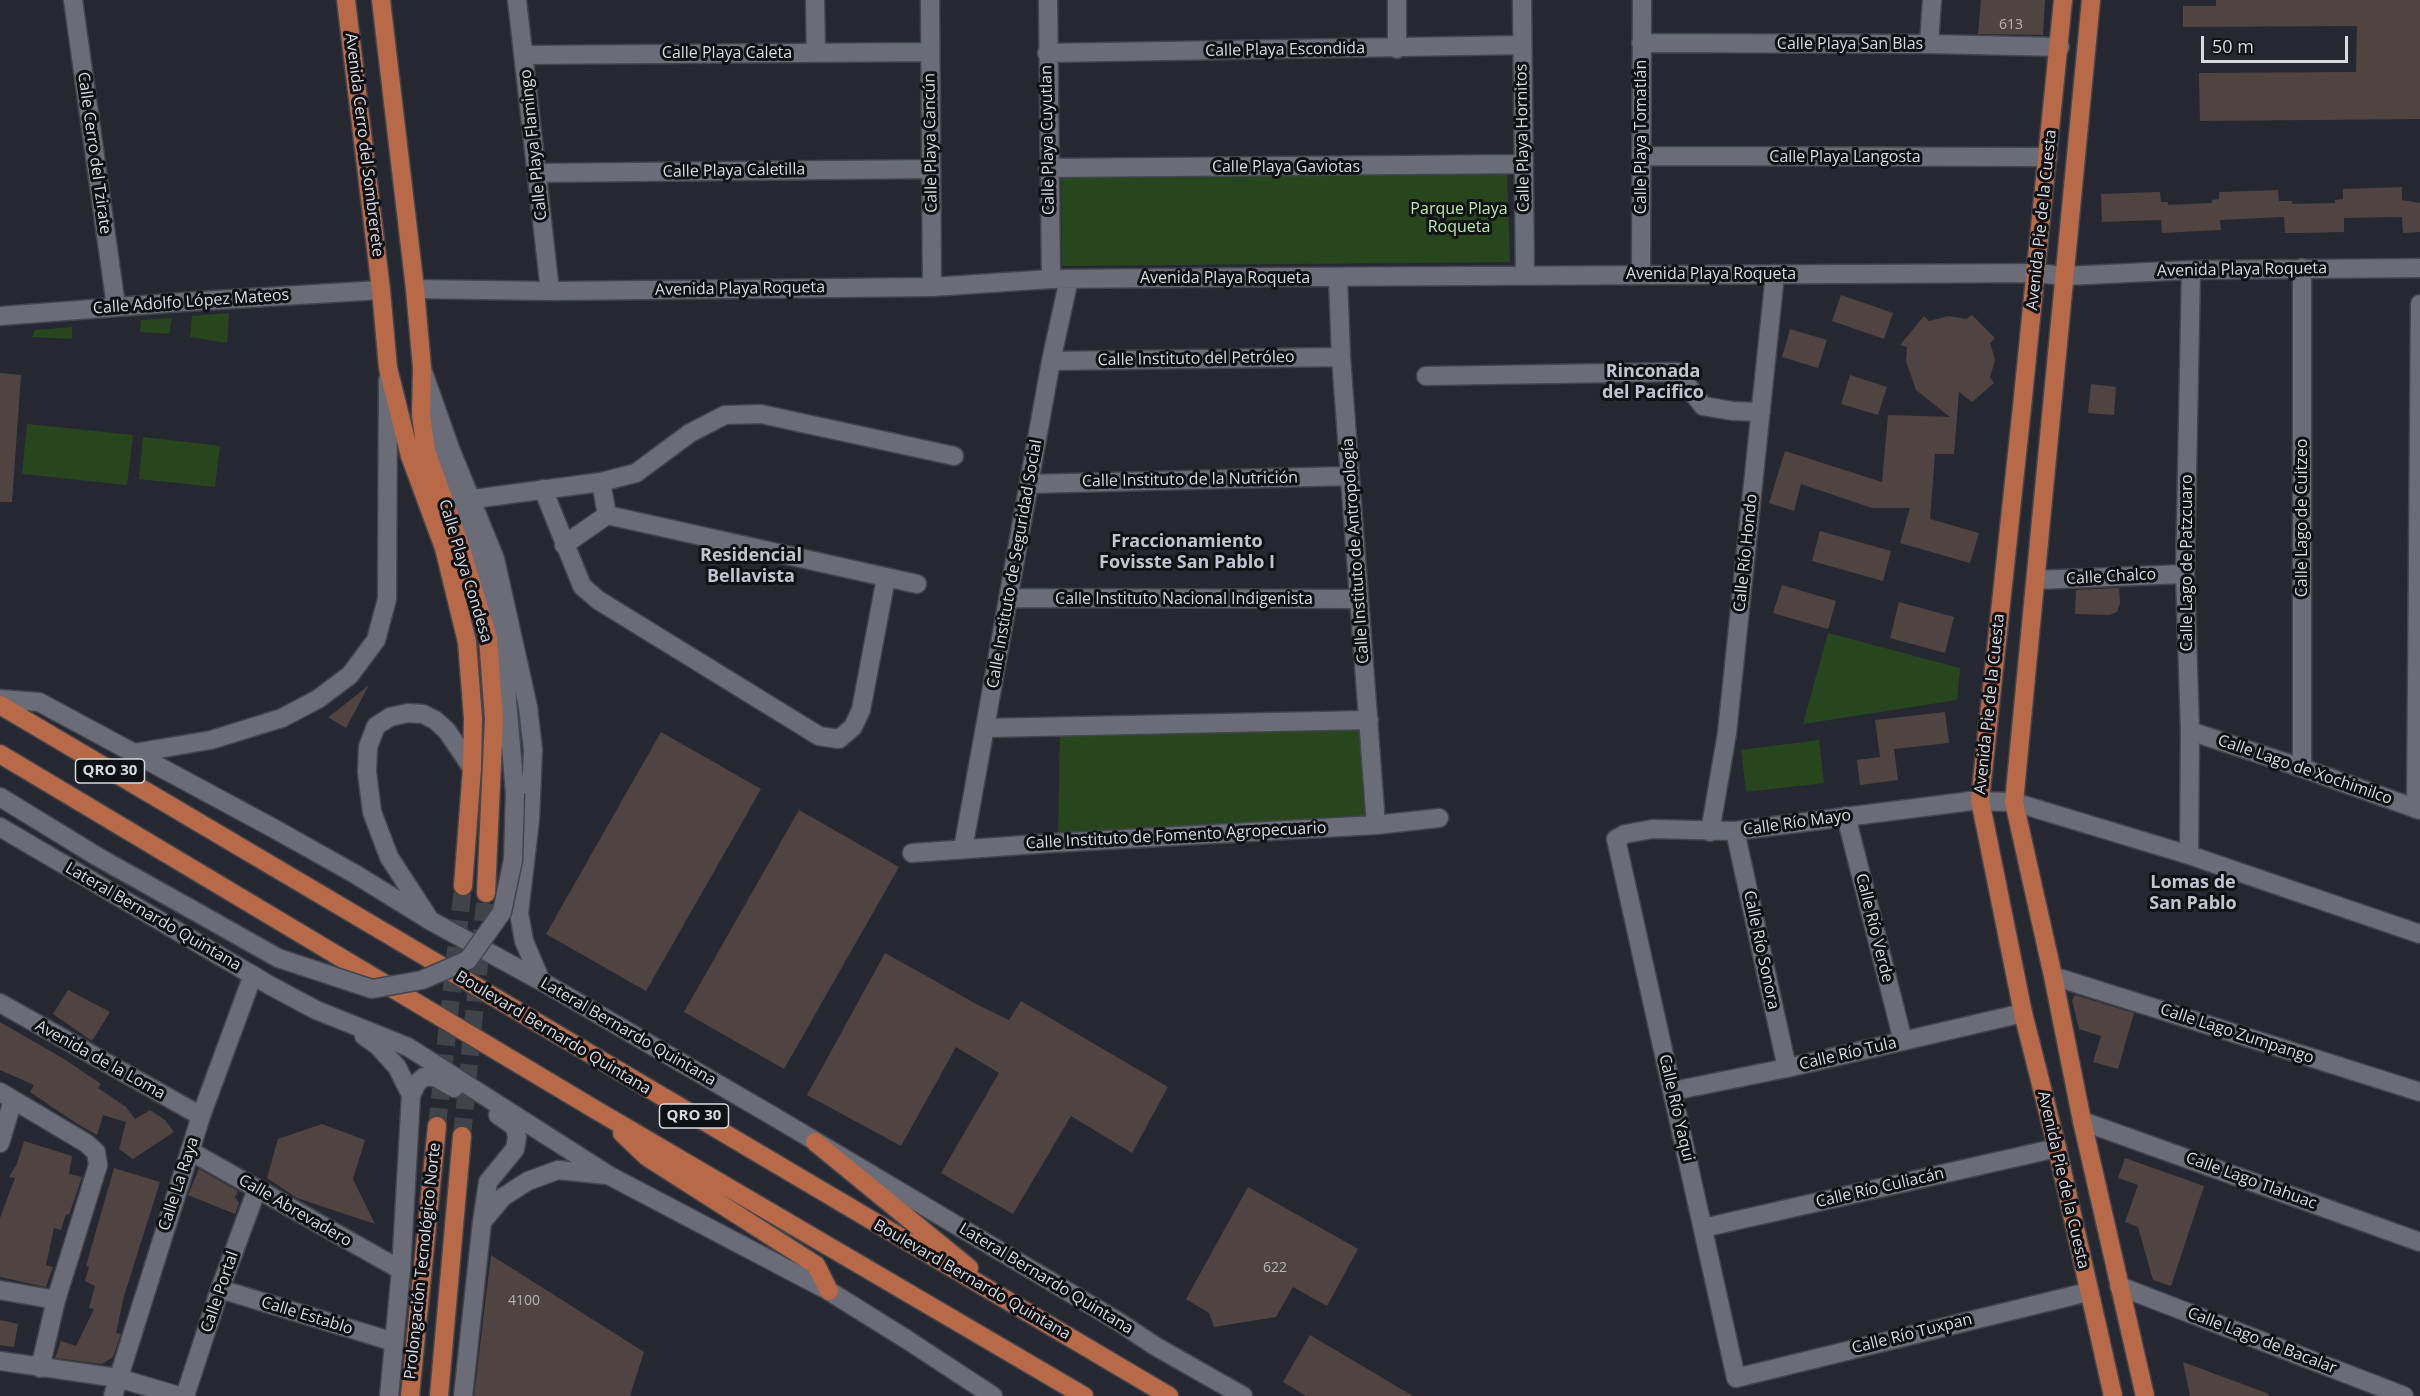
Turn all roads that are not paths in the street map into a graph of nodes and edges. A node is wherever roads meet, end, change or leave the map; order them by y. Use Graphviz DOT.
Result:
graph roads {
  1 [pos="73,0"];
  2 [pos="346,0"];
  3 [pos="381,0"];
  4 [pos="517,0"];
  5 [pos="815,0"];
  6 [pos="930,0"];
  7 [pos="1047,0"];
  8 [pos="1396,0"];
  9 [pos="1522,0"];
  10 [pos="1642,0"];
  11 [pos="1932,0"];
  12 [pos="2063,0"];
  13 [pos="2091,0"];
  14 [pos="1641,43"];
  15 [pos="1929,44"];
  16 [pos="1522,45"];
  17 [pos="2060,47"];
  18 [pos="1397,49"];
  19 [pos="816,52"];
  20 [pos="930,52"];
  21 [pos="1047,53"];
  22 [pos="523,55"];
  23 [pos="1641,156"];
  24 [pos="2048,157"];
  25 [pos="1524,164"];
  26 [pos="1048,168"];
  27 [pos="931,169"];
  28 [pos="537,173"];
  29 [pos="2302,268"];
  30 [pos="2420,268"];
  31 [pos="2191,270"];
  32 [pos="2036,273"];
  33 [pos="1641,274"];
  34 [pos="1775,274"];
  35 [pos="1525,275"];
  36 [pos="2065,276"];
  37 [pos="1338,277"];
  38 [pos="1060,279"];
  39 [pos="932,287"];
  40 [pos="415,289"];
  41 [pos="381,290"];
  42 [pos="550,291"];
  43 [pos="2420,304"];
  44 [pos="116,306"];
  45 [pos="0,316"];
  46 [pos="1341,357"];
  47 [pos="1052,361"];
  48 [pos="388,368"];
  49 [pos="422,368"];
  50 [pos="1426,376"];
  51 [pos="1761,412"];
  52 [pos="954,456"];
  53 [pos="1350,476"];
  54 [pos="601,483"];
  55 [pos="1029,484"];
  56 [pos="543,489"];
  57 [pos="472,499"];
  58 [pos="607,515"];
  59 [pos="564,545"];
  60 [pos="2185,574"];
  61 [pos="886,578"];
  62 [pos="2036,580"];
  63 [pos="917,584"];
  64 [pos="1008,598"];
  65 [pos="1359,599"];
  66 [pos="0,699"];
  67 [pos="0,705"];
  68 [pos="1369,720"];
  69 [pos="985,728"];
  70 [pos="2190,731"];
  71 [pos="134,753"];
  72 [pos="0,754"];
  73 [pos="472,768"];
  74 [pos="2302,768"];
  75 [pos="0,797"];
  76 [pos="1980,800"];
  77 [pos="2014,802"];
  78 [pos="2418,810"];
  79 [pos="1846,816"];
  80 [pos="1439,818"];
  81 [pos="1376,825"];
  82 [pos="0,827"];
  83 [pos="1735,831"];
  84 [pos="1710,832"];
  85 [pos="1616,839"];
  86 [pos="963,849"];
  87 [pos="912,853"];
  88 [pos="2189,855"];
  89 [pos="463,886"];
  90 [pos="486,893"];
  91 [pos="431,921"];
  92 [pos="2420,934"];
  93 [pos="253,975"];
  94 [pos="2053,976"];
  95 [pos="541,981"];
  96 [pos="0,1003"];
  97 [pos="2024,1013"];
  98 [pos="335,1017"];
  99 [pos="1903,1041"];
  100 [pos="1787,1068"];
  101 [pos="1672,1091"];
  102 [pos="2420,1092"];
  103 [pos="411,1095"];
  104 [pos="7,1096"];
  105 [pos="596,1110"];
  106 [pos="201,1116"];
  107 [pos="2082,1121"];
  108 [pos="437,1126"];
  109 [pos="462,1136"];
  110 [pos="815,1142"];
  111 [pos="0,1143"];
  112 [pos="2057,1148"];
  113 [pos="190,1151"];
  114 [pos="610,1176"];
  115 [pos="257,1189"];
  116 [pos="482,1222"];
  117 [pos="1703,1228"];
  118 [pos="2420,1242"];
  119 [pos="400,1270"];
  120 [pos="2119,1286"];
  121 [pos="220,1289"];
  122 [pos="0,1290"];
  123 [pos="829,1292"];
  124 [pos="2088,1292"];
  125 [pos="56,1300"];
  126 [pos="1012,1303"];
  127 [pos="394,1342"];
  128 [pos="0,1361"];
  129 [pos="40,1368"];
  130 [pos="118,1378"];
  131 [pos="1736,1378"];
  132 [pos="113,1396"];
  133 [pos="179,1396"];
  134 [pos="185,1396"];
  135 [pos="389,1396"];
  136 [pos="410,1396"];
  137 [pos="439,1396"];
  138 [pos="463,1396"];
  139 [pos="993,1396"];
  140 [pos="1084,1396"];
  141 [pos="1169,1396"];
  142 [pos="1243,1396"];
  143 [pos="2113,1396"];
  144 [pos="2145,1396"];
  145 [pos="2404,1396"];
  1 -- 44 [label="street, Calle Cerro del Tzirate"];
  2 -- 41 [label="main road, Avenida Cerro del Sombrerete"];
  3 -- 40 [label="main road, Avenida Cerro del Sombrerete"];
  4 -- 22 [label="street, Calle Playa Flamingo"];
  5 -- 19 [label="street"];
  6 -- 20 [label="street, Calle Playa Cancún"];
  7 -- 21 [label="street, Calle Playa Cuyutlan"];
  8 -- 18 [label="street"];
  9 -- 16 [label="street, Calle Playa Hornitos"];
  10 -- 14 [label="street, Calle Playa Tomatlán"];
  11 -- 15 [label="street"];
  12 -- 17 [label="main road, Avenida Pie de la Cuesta"];
  13 -- 36 [label="main road, Avenida Pie de la Cuesta"];
  14 -- 15 [label="street, Calle Playa San Blas"];
  14 -- 23 [label="street, Calle Playa Tomatlán"];
  15 -- 17 [label="street, Calle Playa San Blas"];
  16 -- 18 [label="street, Calle Playa Escondida"];
  16 -- 25 [label="street, Calle Playa Hornitos"];
  17 -- 24 [label="main road, Avenida Pie de la Cuesta"];
  18 -- 21 [label="street, Calle Playa Escondida"];
  19 -- 20 [label="street, Calle Playa Caleta"];
  19 -- 22 [label="street, Calle Playa Caleta"];
  20 -- 27 [label="street, Calle Playa Cancún"];
  21 -- 26 [label="street, Calle Playa Cuyutlan"];
  22 -- 28 [label="street, Calle Playa Flamingo"];
  23 -- 24 [label="street, Calle Playa Langosta"];
  23 -- 33 [label="street, Calle Playa Tomatlán"];
  24 -- 32 [label="main road, Avenida Pie de la Cuesta"];
  25 -- 26 [label="street, Calle Playa Gaviotas"];
  25 -- 35 [label="street, Calle Playa Hornitos"];
  26 -- 38 [label="street, Calle Playa Cuyutlan"];
  27 -- 28 [label="street, Calle Playa Caletilla"];
  27 -- 39 [label="street, Calle Playa Cancún"];
  28 -- 42 [label="street, Calle Playa Flamingo"];
  29 -- 30 [label="street, Avenida Playa Roqueta"];
  29 -- 31 [label="street, Avenida Playa Roqueta"];
  29 -- 74 [label="street, Calle Lago de Cuitzeo"];
  31 -- 36 [label="street, Avenida Playa Roqueta"];
  31 -- 60 [label="street, Calle Lago de Patzcuaro"];
  32 -- 34 [label="street, Avenida Playa Roqueta"];
  32 -- 36 [label="street, Avenida Playa Roqueta"];
  32 -- 76 [label="main road, Avenida Pie de la Cuesta"];
  33 -- 34 [label="street, Avenida Playa Roqueta"];
  33 -- 35 [label="street, Avenida Playa Roqueta"];
  34 -- 51 [label="street, Calle Río Hondo"];
  35 -- 37 [label="street, Avenida Playa Roqueta"];
  36 -- 62 [label="main road, Avenida Pie de la Cuesta"];
  37 -- 38 [label="street, Avenida Playa Roqueta"];
  37 -- 46 [label="street, Calle Instituto de Antropología"];
  38 -- 39 [label="street, Avenida Playa Roqueta"];
  38 -- 47 [label="street, Calle Instituto de Seguridad Social"];
  39 -- 42 [label="street, Avenida Playa Roqueta"];
  40 -- 42 [label="street, Avenida Playa Roqueta"];
  40 -- 49 [label="main road, Calle Playa Condesa"];
  41 -- 44 [label="street, Calle Adolfo López Mateos"];
  41 -- 48 [label="main road, Calle Playa Condesa"];
  43 -- 78 [label="street"];
  44 -- 45 [label="street, Calle Adolfo López Mateos"];
  46 -- 47 [label="street, Calle Instituto del Petróleo"];
  46 -- 53 [label="street, Calle Instituto de Antropología"];
  47 -- 55 [label="street, Calle Instituto de Seguridad Social"];
  48 -- 71 [label="street"];
  48 -- 73 [label="main road, Calle Playa Condesa"];
  49 -- 57 [label="street"];
  49 -- 75 [label="street, bridge"];
  49 -- 90 [label="main road, Calle Playa Condesa"];
  50 -- 51 [label="street"];
  51 -- 84 [label="street, Calle Río Hondo"];
  52 -- 54 [label="street"];
  53 -- 55 [label="street, Calle Instituto de la Nutrición"];
  53 -- 65 [label="street, Calle Instituto de Antropología"];
  54 -- 56 [label="street"];
  54 -- 58 [label="street"];
  55 -- 64 [label="street, Calle Instituto de Seguridad Social"];
  56 -- 57 [label="street"];
  56 -- 59 [label="street"];
  57 -- 95 [label="street"];
  58 -- 59 [label="street"];
  58 -- 61 [label="street"];
  59 -- 61 [label="street"];
  60 -- 62 [label="street, Calle Chalco"];
  60 -- 70 [label="street, Calle Lago de Patzcuaro"];
  61 -- 63 [label="street"];
  62 -- 77 [label="main road, Avenida Pie de la Cuesta"];
  64 -- 65 [label="street, Calle Instituto Nacional Indigenista"];
  64 -- 69 [label="street, Calle Instituto de Seguridad Social"];
  65 -- 68 [label="street, Calle Instituto de Antropología"];
  66 -- 71 [label="street, Lateral Bernardo Quintana"];
  67 -- 126 [label="main road, Boulevard Bernardo Quintana / QRO 30"];
  68 -- 69 [label="street"];
  68 -- 81 [label="street, Calle Instituto de Antropología"];
  69 -- 86 [label="street, Calle Instituto de Seguridad Social"];
  70 -- 74 [label="street, Calle Lago de Xochimilco"];
  70 -- 88 [label="street, Calle Lago de Patzcuaro"];
  71 -- 91 [label="street, Lateral Bernardo Quintana"];
  72 -- 105 [label="main road, QRO 30"];
  73 -- 89 [label="main road, Calle Playa Condesa"];
  73 -- 91 [label="street"];
  74 -- 78 [label="street, Calle Lago de Xochimilco"];
  76 -- 77 [label="street, Calle Río Mayo"];
  76 -- 79 [label="street, Calle Río Mayo"];
  76 -- 97 [label="main road, Avenida Pie de la Cuesta"];
  77 -- 88 [label="street, Calle Río Mayo"];
  77 -- 94 [label="main road, Avenida Pie de la Cuesta"];
  79 -- 83 [label="street, Calle Río Mayo"];
  79 -- 99 [label="street, Calle Río Verde"];
  80 -- 81 [label="street, Calle Instituto de Fomento Agropecuario"];
  81 -- 86 [label="street, Calle Instituto de Fomento Agropecuario"];
  82 -- 93 [label="street, Lateral Bernardo Quintana"];
  83 -- 84 [label="street, Calle Río Mayo"];
  83 -- 100 [label="street, Calle Río Sonora"];
  84 -- 85 [label="street, Calle Río Mayo"];
  85 -- 101 [label="street, Calle Río Yaqui"];
  86 -- 87 [label="street, Calle Instituto de Fomento Agropecuario"];
  88 -- 92 [label="street, Calle Río Mayo"];
  91 -- 95 [label="street, Lateral Bernardo Quintana"];
  93 -- 98 [label="street, Lateral Bernardo Quintana"];
  93 -- 106 [label="street, Calle La Raya"];
  94 -- 102 [label="street, Calle Lago Zumpango"];
  94 -- 107 [label="main road, Avenida Pie de la Cuesta"];
  95 -- 110 [label="street, Lateral Bernardo Quintana"];
  96 -- 106 [label="street, Avenida de la Loma"];
  97 -- 99 [label="street, Calle Río Tula"];
  97 -- 112 [label="main road, Avenida Pie de la Cuesta"];
  98 -- 103 [label="street"];
  98 -- 114 [label="street, Lateral Bernardo Quintana"];
  99 -- 100 [label="street, Calle Río Tula"];
  100 -- 101 [label="street, Calle Río Tula"];
  101 -- 117 [label="street, Calle Río Yaqui"];
  103 -- 116 [label="street"];
  103 -- 119 [label="street"];
  104 -- 111 [label="street"];
  104 -- 125 [label="street"];
  105 -- 123 [label="main road"];
  105 -- 140 [label="main road, QRO 30"];
  106 -- 113 [label="street, Calle La Raya"];
  107 -- 118 [label="street, Calle Lago Tlahuac"];
  107 -- 120 [label="main road, Avenida Pie de la Cuesta"];
  108 -- 136 [label="main road, Prolongación Tecnológico Norte"];
  109 -- 137 [label="main road, Prolongación Tecnológico Norte"];
  110 -- 126 [label="main road"];
  110 -- 142 [label="street, Lateral Bernardo Quintana"];
  112 -- 117 [label="street, Calle Río Culiacán"];
  112 -- 124 [label="main road, Avenida Pie de la Cuesta"];
  113 -- 115 [label="street, Calle Abrevadero"];
  113 -- 130 [label="street, Calle La Raya"];
  114 -- 116 [label="street"];
  114 -- 123 [label="street, Lateral Bernardo Quintana"];
  115 -- 119 [label="street, Calle Abrevadero"];
  115 -- 121 [label="street, Calle Portal"];
  116 -- 138 [label="street"];
  117 -- 131 [label="street, Calle Río Yaqui"];
  119 -- 127 [label="street"];
  120 -- 144 [label="main road, Avenida Pie de la Cuesta"];
  120 -- 145 [label="street, Calle Lago de Bacalar"];
  121 -- 127 [label="street, Calle Establo"];
  121 -- 134 [label="street, Calle Portal"];
  122 -- 125 [label="street"];
  123 -- 139 [label="street, Lateral Bernardo Quintana"];
  124 -- 131 [label="street, Calle Río Tuxpan"];
  124 -- 143 [label="main road, Avenida Pie de la Cuesta"];
  125 -- 129 [label="street"];
  126 -- 141 [label="main road, Boulevard Bernardo Quintana / QRO 30"];
  127 -- 135 [label="street"];
  128 -- 129 [label="street"];
  129 -- 130 [label="street"];
  130 -- 132 [label="street, Calle La Raya"];
  130 -- 133 [label="street"];
}
